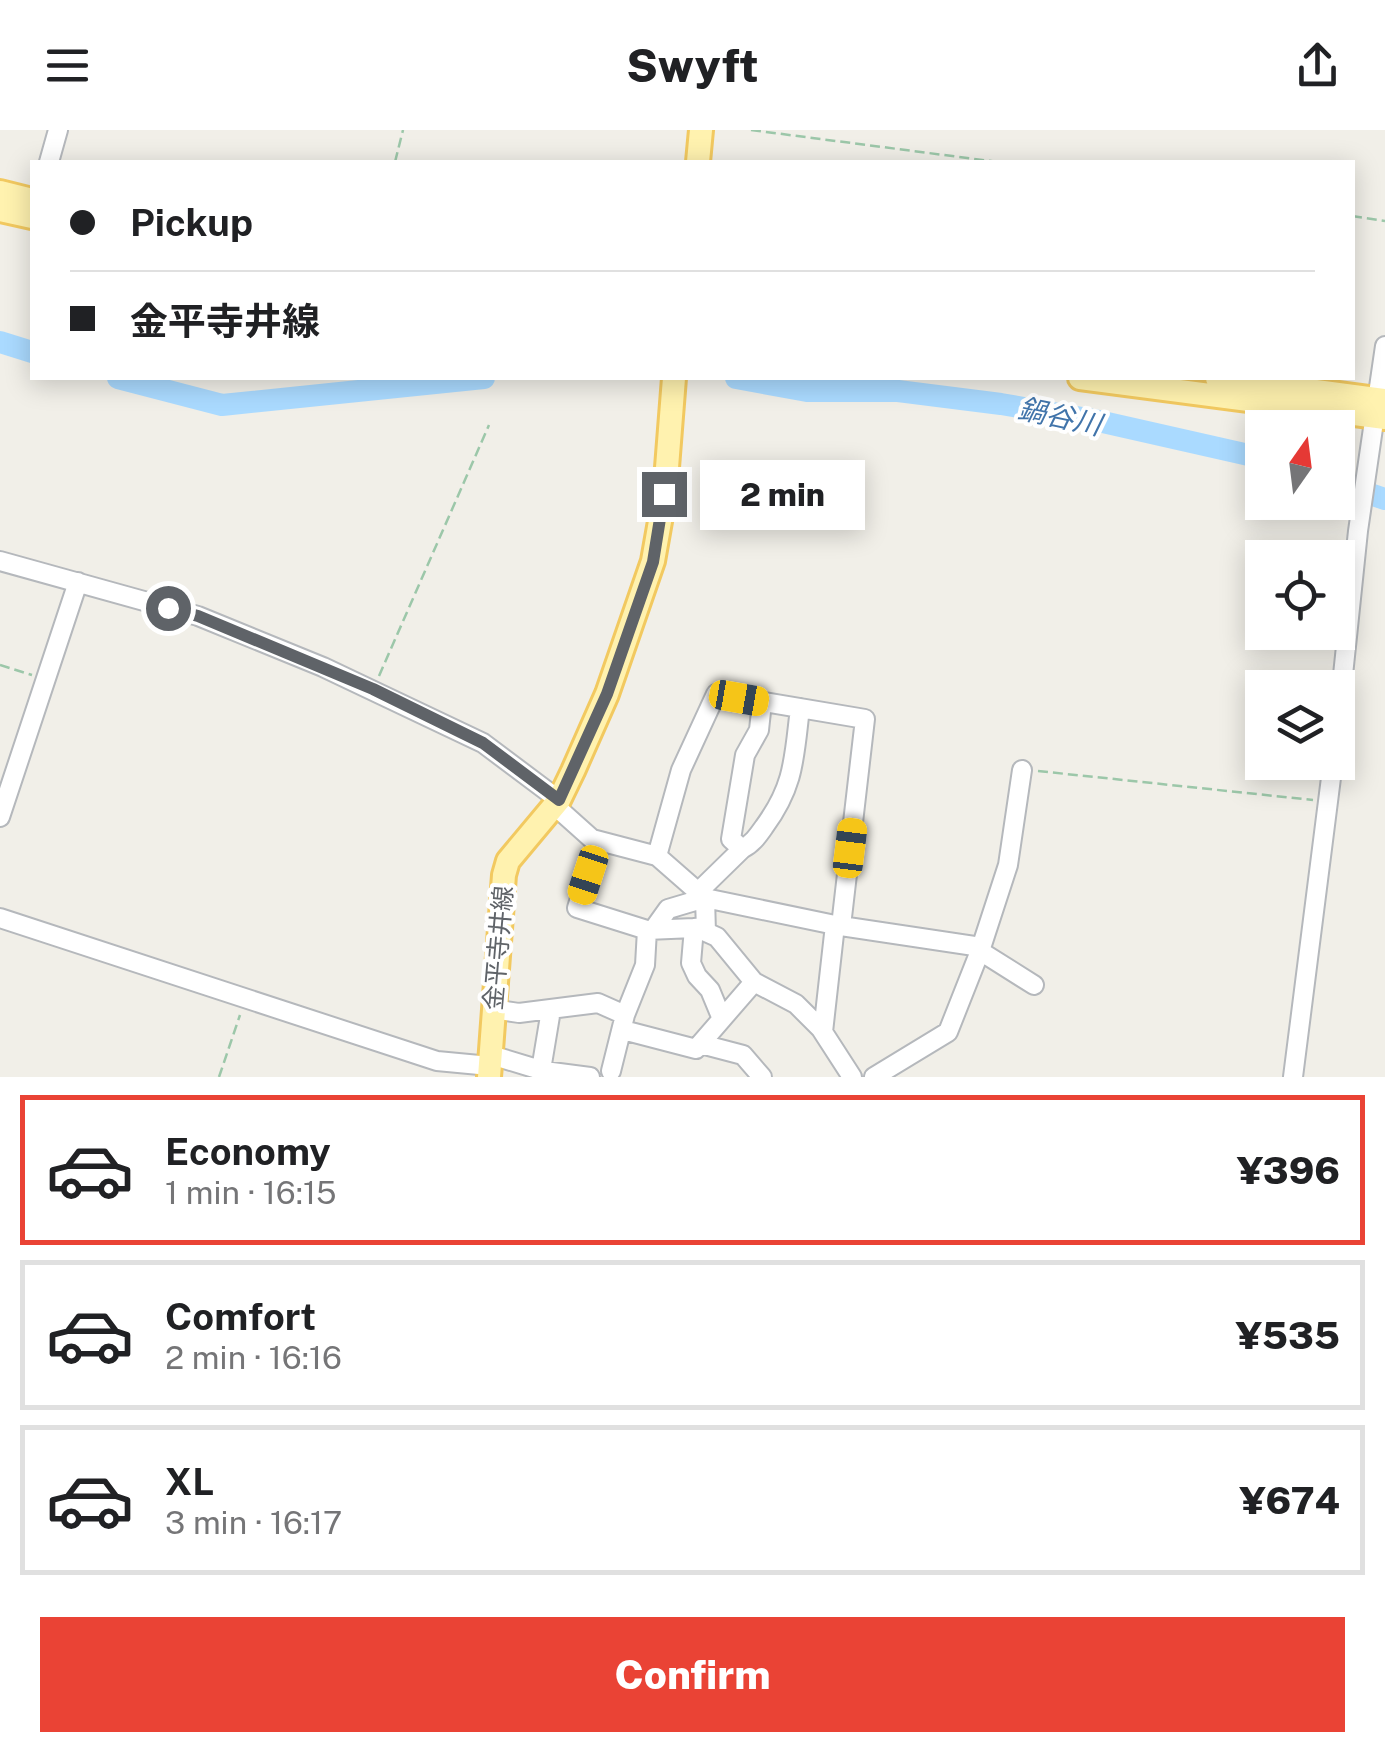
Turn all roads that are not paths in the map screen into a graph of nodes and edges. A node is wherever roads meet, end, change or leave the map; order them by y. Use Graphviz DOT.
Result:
graph roads {
  1 [pos="58,130"];
  2 [pos="701,130"];
  3 [pos="50,160"];
  4 [pos="698,160"];
  5 [pos="0,192"];
  6 [pos="30,200"];
  7 [pos="0,210"];
  8 [pos="30,218"];
  9 [pos="1385,346"];
  10 [pos="674,380"];
  11 [pos="1099,380"];
  12 [pos="1228,380"];
  13 [pos="1381,409"];
  14 [pos="0,561"];
  15 [pos="78,582"];
  16 [pos="1344,670"];
  17 [pos="762,702"];
  18 [pos="800,708"];
  19 [pos="1022,770"];
  20 [pos="1332,780"];
  21 [pos="556,803"];
  22 [pos="0,817"];
  23 [pos="598,842"];
  24 [pos="742,849"];
  25 [pos="657,856"];
  26 [pos="701,895"];
  27 [pos="0,918"];
  28 [pos="838,925"];
  29 [pos="700,927"];
  30 [pos="650,930"];
  31 [pos="981,949"];
  32 [pos="754,982"];
  33 [pos="1034,985"];
  34 [pos="493,1010"];
  35 [pos="550,1010"];
  36 [pos="722,1019"];
  37 [pos="624,1022"];
  38 [pos="822,1032"];
  39 [pos="701,1044"];
  40 [pos="490,1066"];
  41 [pos="541,1070"];
  42 [pos="610,1074"];
  43 [pos="590,1077"];
  44 [pos="762,1077"];
  45 [pos="852,1077"];
  46 [pos="874,1077"];
  47 [pos="1293,1077"];
  1 -- 3 [label="street"];
  2 -- 4 [label="main road"];
  5 -- 6 [label="main road"];
  7 -- 8 [label="main road"];
  9 -- 13 [label="street"];
  10 -- 21 [label="main road, 金平寺井線"];
  11 -- 13 [label="main road"];
  12 -- 13 [label="main road"];
  13 -- 16 [label="street"];
  14 -- 15 [label="street"];
  15 -- 21 [label="street"];
  15 -- 22 [label="street"];
  17 -- 18 [label="street"];
  17 -- 24 [label="street"];
  17 -- 25 [label="street"];
  18 -- 24 [label="street"];
  18 -- 28 [label="street"];
  19 -- 31 [label="street"];
  20 -- 47 [label="street"];
  21 -- 23 [label="street"];
  21 -- 34 [label="main road, 金平寺井線"];
  23 -- 25 [label="street"];
  23 -- 30 [label="street"];
  24 -- 26 [label="street"];
  25 -- 26 [label="street"];
  26 -- 28 [label="street"];
  26 -- 29 [label="street"];
  26 -- 30 [label="street"];
  27 -- 40 [label="street"];
  28 -- 31 [label="street"];
  28 -- 38 [label="street"];
  29 -- 30 [label="street"];
  29 -- 32 [label="street"];
  29 -- 36 [label="street"];
  30 -- 37 [label="street"];
  31 -- 33 [label="street"];
  31 -- 46 [label="street"];
  32 -- 36 [label="street"];
  32 -- 38 [label="street"];
  34 -- 35 [label="street"];
  34 -- 40 [label="main road, 金平寺井線"];
  35 -- 37 [label="street"];
  35 -- 41 [label="street"];
  36 -- 39 [label="street"];
  37 -- 39 [label="street"];
  37 -- 42 [label="street"];
  38 -- 45 [label="street"];
  39 -- 44 [label="street"];
  40 -- 41 [label="street"];
  41 -- 43 [label="street"];
  42 -- 43 [label="street"];
}
